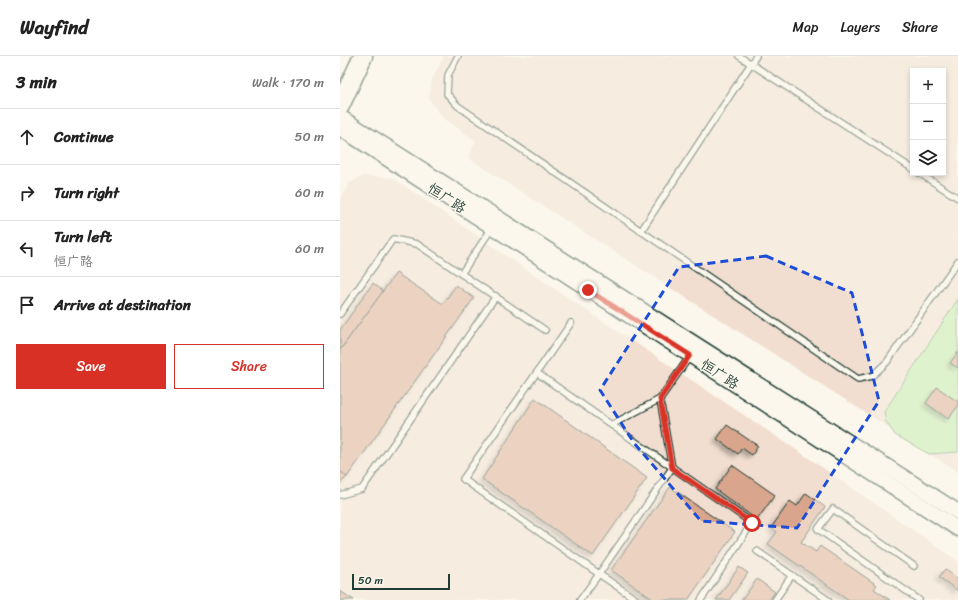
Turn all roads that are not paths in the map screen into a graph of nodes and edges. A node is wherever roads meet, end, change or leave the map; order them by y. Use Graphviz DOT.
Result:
graph roads {
  1 [pos="363,56"];
  2 [pos="458,56"];
  3 [pos="739,56"];
  4 [pos="756,56"];
  5 [pos="751,64"];
  6 [pos="340,106"];
  7 [pos="340,117"];
  8 [pos="340,128"];
  9 [pos="910,167"];
  10 [pos="924,176"];
  11 [pos="958,198"];
  12 [pos="493,228"];
  13 [pos="641,231"];
  14 [pos="958,261"];
  15 [pos="461,274"];
  16 [pos="496,296"];
  17 [pos="340,314"];
  18 [pos="571,323"];
  19 [pos="545,330"];
  20 [pos="690,355"];
  21 [pos="537,373"];
  22 [pos="660,399"];
  23 [pos="611,425"];
  24 [pos="672,468"];
  25 [pos="340,495"];
  26 [pos="956,522"];
  27 [pos="757,550"];
  28 [pos="914,566"];
  29 [pos="599,574"];
  30 [pos="792,575"];
  31 [pos="580,600"];
  32 [pos="637,600"];
  33 [pos="701,600"];
  34 [pos="775,600"];
  35 [pos="828,600"];
  36 [pos="919,600"];
  1 -- 6 [label="main road"];
  2 -- 13 [label="lane"];
  3 -- 5 [label="lane"];
  4 -- 5 [label="lane"];
  5 -- 9 [label="lane"];
  5 -- 13 [label="lane"];
  7 -- 26 [label="street, 恒广路"];
  8 -- 12 [label="street, 恒广路"];
  10 -- 11 [label="lane"];
  12 -- 15 [label="lane"];
  12 -- 20 [label="street, 恒广路"];
  13 -- 14 [label="lane"];
  15 -- 16 [label="lane"];
  15 -- 17 [label="lane"];
  16 -- 19 [label="lane"];
  16 -- 25 [label="lane"];
  18 -- 21 [label="lane"];
  20 -- 22 [label="lane"];
  20 -- 26 [label="street, 恒广路"];
  21 -- 23 [label="lane"];
  21 -- 29 [label="lane"];
  22 -- 23 [label="lane"];
  22 -- 24 [label="lane"];
  23 -- 24 [label="lane"];
  24 -- 29 [label="lane"];
  24 -- 33 [label="lane"];
  27 -- 30 [label="lane"];
  28 -- 36 [label="lane"];
  29 -- 31 [label="lane"];
  29 -- 32 [label="lane"];
  30 -- 34 [label="lane"];
  30 -- 35 [label="lane"];
}
